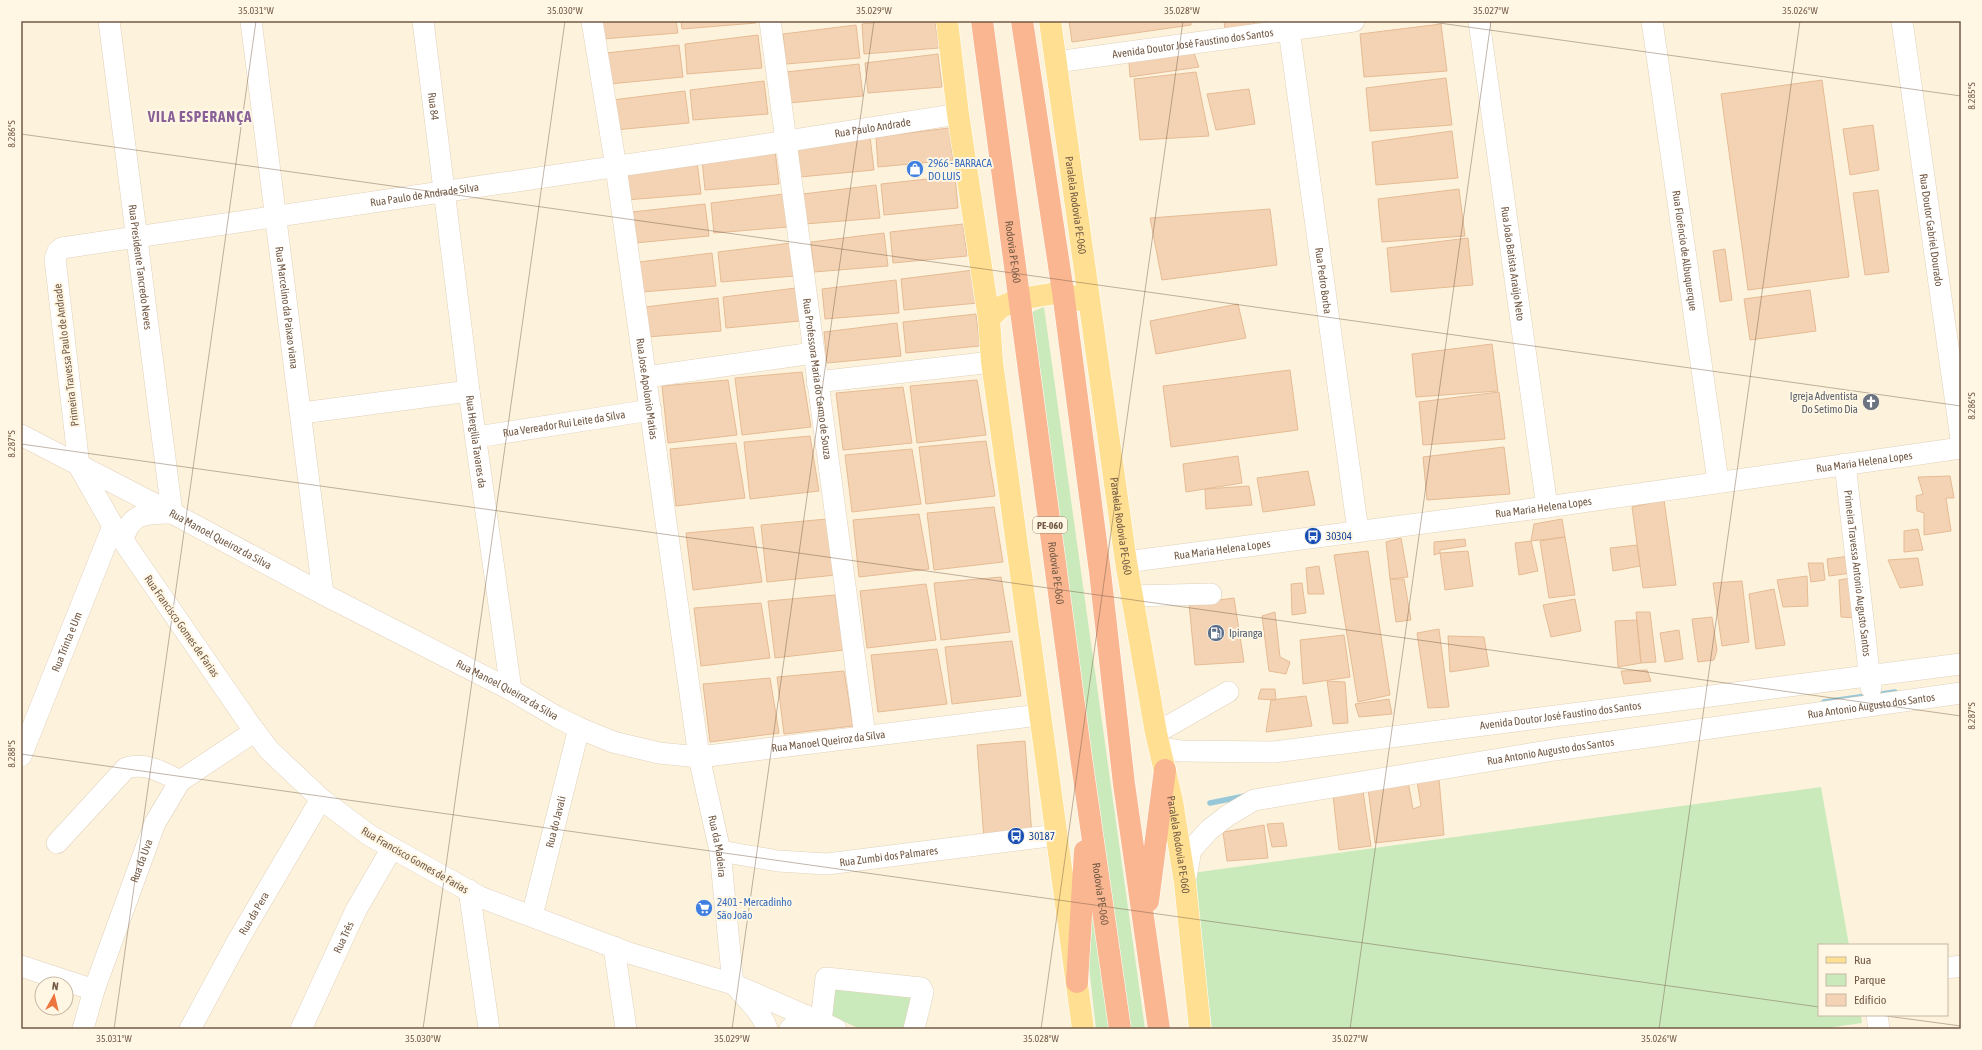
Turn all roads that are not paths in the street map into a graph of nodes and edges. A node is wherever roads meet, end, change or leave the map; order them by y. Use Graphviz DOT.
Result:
graph roads {
  1 [pos="109,21"];
  2 [pos="250,21"];
  3 [pos="423,21"];
  4 [pos="592,21"];
  5 [pos="770,21"];
  6 [pos="947,21"];
  7 [pos="982,21"];
  8 [pos="1022,21"];
  9 [pos="1050,21"];
  10 [pos="1354,21"];
  11 [pos="1479,21"];
  12 [pos="1652,21"];
  13 [pos="1902,21"];
  14 [pos="1289,30"];
  15 [pos="1056,62"];
  16 [pos="958,114"];
  17 [pos="788,141"];
  18 [pos="616,167"];
  19 [pos="444,192"];
  20 [pos="275,217"];
  21 [pos="136,237"];
  22 [pos="62,248"];
  23 [pos="1063,292"];
  24 [pos="1020,299"];
  25 [pos="1091,307"];
  26 [pos="989,319"];
  27 [pos="814,353"];
  28 [pos="992,362"];
  29 [pos="646,377"];
  30 [pos="817,382"];
  31 [pos="469,391"];
  32 [pos="651,410"];
  33 [pos="302,414"];
  34 [pos="21,435"];
  35 [pos="477,438"];
  36 [pos="1961,439"];
  37 [pos="1961,448"];
  38 [pos="1845,464"];
  39 [pos="79,466"];
  40 [pos="1718,481"];
  41 [pos="1547,507"];
  42 [pos="172,513"];
  43 [pos="1358,531"];
  44 [pos="118,534"];
  45 [pos="1126,562"];
  46 [pos="323,594"];
  47 [pos="1211,594"];
  48 [pos="1131,596"];
  49 [pos="1961,664"];
  50 [pos="511,690"];
  51 [pos="1871,690"];
  52 [pos="1228,692"];
  53 [pos="1961,693"];
  54 [pos="1039,715"];
  55 [pos="579,728"];
  56 [pos="255,731"];
  57 [pos="865,736"];
  58 [pos="1158,740"];
  59 [pos="21,756"];
  60 [pos="699,757"];
  61 [pos="1165,770"];
  62 [pos="180,781"];
  63 [pos="321,799"];
  64 [pos="1088,806"];
  65 [pos="1057,835"];
  66 [pos="58,843"];
  67 [pos="392,848"];
  68 [pos="720,851"];
  69 [pos="1185,883"];
  70 [pos="469,890"];
  71 [pos="532,916"];
  72 [pos="1144,926"];
  73 [pos="614,947"];
  74 [pos="21,966"];
  75 [pos="1961,966"];
  76 [pos="1948,968"];
  77 [pos="1077,982"];
  78 [pos="733,984"];
  79 [pos="94,990"];
  80 [pos="1877,1016"];
  81 [pos="821,1022"];
  82 [pos="83,1029"];
  83 [pos="190,1029"];
  84 [pos="301,1029"];
  85 [pos="489,1029"];
  86 [pos="626,1029"];
  87 [pos="767,1029"];
  88 [pos="790,1029"];
  89 [pos="914,1029"];
  90 [pos="1083,1029"];
  91 [pos="1120,1029"];
  92 [pos="1159,1029"];
  93 [pos="1200,1029"];
  94 [pos="1879,1029"];
  1 -- 21 [label="street, Rua Presidente Tancredo Neves"];
  2 -- 20 [label="street, Rua Marcelino da Paixao viana"];
  3 -- 19 [label="street, Rua 84"];
  4 -- 18 [label="street, Rua Jose Apolonio Matias"];
  5 -- 17 [label="street, Rua Professora Maria do Carmo de Souza"];
  6 -- 16 [label="main road"];
  7 -- 24 [label="highway, Rodovia PE-060 / PE-060"];
  8 -- 23 [label="highway"];
  9 -- 15 [label="main road, Paralela Rodovia PE-060"];
  10 -- 14 [label="street, Avenida Doutor José Faustino dos Santos"];
  11 -- 41 [label="street, Rua João Batista Araújo Neto"];
  12 -- 40 [label="street, Rua Florêncio de Albuquerque"];
  13 -- 36 [label="street, Rua Doutor Gabriel Dourado"];
  14 -- 15 [label="street, Avenida Doutor José Faustino dos Santos"];
  14 -- 43 [label="street, Rua Pedro Borba"];
  15 -- 25 [label="main road, Paralela Rodovia PE-060"];
  16 -- 17 [label="street, Rua Paulo Andrade"];
  16 -- 26 [label="main road"];
  17 -- 18 [label="street, Rua Paulo de Andrade Silva"];
  17 -- 27 [label="street, Rua Professora Maria do Carmo de Souza"];
  18 -- 19 [label="street, Rua Paulo de Andrade Silva"];
  18 -- 29 [label="street, Rua Jose Apolonio Matias"];
  19 -- 20 [label="street, Rua Paulo de Andrade Silva"];
  19 -- 31 [label="street, Rua Hergilia Tavares da"];
  20 -- 21 [label="street, Rua Paulo de Andrade Silva"];
  20 -- 33 [label="street, Rua Marcelino da Paixao viana"];
  21 -- 22 [label="street, Rua Paulo de Andrade Silva"];
  21 -- 42 [label="street, Rua Presidente Tancredo Neves"];
  22 -- 39 [label="street, Primeira Travessa Paulo de Andrade"];
  23 -- 24 [label="main road"];
  23 -- 25 [label="main road"];
  23 -- 72 [label="highway"];
  24 -- 26 [label="main road"];
  24 -- 64 [label="highway, Rodovia PE-060 / PE-060"];
  25 -- 45 [label="main road, Paralela Rodovia PE-060"];
  26 -- 28 [label="main road"];
  27 -- 29 [label="street"];
  27 -- 30 [label="street, Rua Professora Maria do Carmo de Souza"];
  28 -- 30 [label="street"];
  28 -- 54 [label="main road"];
  29 -- 32 [label="street, Rua Jose Apolonio Matias"];
  30 -- 57 [label="street, Rua Professora Maria do Carmo de Souza"];
  31 -- 33 [label="street"];
  31 -- 35 [label="street, Rua Hergilia Tavares da"];
  32 -- 35 [label="street, Rua Vereador Rui Leite da Silva"];
  32 -- 60 [label="street, Rua Jose Apolonio Matias"];
  33 -- 46 [label="street, Rua Marcelino da Paixao viana"];
  34 -- 39 [label="street, Rua Manoel Queiroz da Silva"];
  35 -- 50 [label="street, Rua Hergilia Tavares da"];
  37 -- 38 [label="street, Rua Maria Helena Lopes"];
  38 -- 40 [label="street, Rua Maria Helena Lopes"];
  38 -- 51 [label="street, Primeira Travessa Antonio Augusto Santos"];
  39 -- 42 [label="street, Rua Manoel Queiroz da Silva"];
  39 -- 44 [label="street, Rua Francisco Gomes de Farias"];
  40 -- 41 [label="street, Rua Maria Helena Lopes"];
  41 -- 43 [label="street, Rua Maria Helena Lopes"];
  42 -- 44 [label="street, Rua Trinta e Um"];
  42 -- 46 [label="street, Rua Manoel Queiroz da Silva"];
  43 -- 45 [label="street, Rua Maria Helena Lopes"];
  44 -- 56 [label="street, Rua Francisco Gomes de Farias"];
  44 -- 59 [label="street, Rua Trinta e Um"];
  45 -- 48 [label="main road, Paralela Rodovia PE-060"];
  46 -- 50 [label="street, Rua Manoel Queiroz da Silva"];
  47 -- 48 [label="street"];
  48 -- 58 [label="main road, Paralela Rodovia PE-060"];
  49 -- 51 [label="street, Avenida Doutor José Faustino dos Santos"];
  50 -- 55 [label="street, Rua Manoel Queiroz da Silva"];
  51 -- 53 [label="street, Rua Antonio Augusto dos Santos"];
  51 -- 58 [label="street, Avenida Doutor José Faustino dos Santos"];
  51 -- 69 [label="street, Rua Antonio Augusto dos Santos"];
  52 -- 58 [label="street"];
  54 -- 57 [label="street, Rua Manoel Queiroz da Silva"];
  54 -- 65 [label="main road"];
  55 -- 60 [label="street, Rua Manoel Queiroz da Silva"];
  55 -- 71 [label="street, Rua do Javali"];
  56 -- 62 [label="street, Rua da Uva"];
  56 -- 63 [label="street, Rua Francisco Gomes de Farias"];
  57 -- 60 [label="street, Rua Manoel Queiroz da Silva"];
  58 -- 61 [label="main road, Paralela Rodovia PE-060"];
  60 -- 68 [label="street, Rua da Madeira"];
  61 -- 69 [label="main road, Paralela Rodovia PE-060"];
  61 -- 72 [label="highway"];
  62 -- 66 [label="street"];
  62 -- 79 [label="street, Rua da Uva"];
  63 -- 67 [label="street, Rua Francisco Gomes de Farias"];
  63 -- 83 [label="street, Rua da Pera"];
  64 -- 77 [label="highway"];
  64 -- 91 [label="highway, Rodovia PE-060 / PE-060"];
  65 -- 68 [label="street, Rua Zumbi dos Palmares"];
  65 -- 77 [label="main road"];
  67 -- 70 [label="street, Rua Francisco Gomes de Farias"];
  67 -- 84 [label="street, Rua Três"];
  68 -- 78 [label="street, Rua da Madeira"];
  69 -- 93 [label="main road, Paralela Rodovia PE-060"];
  70 -- 71 [label="street, Rua Francisco Gomes de Farias"];
  70 -- 85 [label="street"];
  71 -- 73 [label="street, Rua Francisco Gomes de Farias"];
  72 -- 92 [label="highway"];
  73 -- 78 [label="street, Rua Francisco Gomes de Farias"];
  73 -- 86 [label="street"];
  74 -- 79 [label="street"];
  75 -- 76 [label="street"];
  77 -- 90 [label="main road"];
  78 -- 81 [label="street, Rua Francisco Gomes de Farias"];
  78 -- 87 [label="street"];
  79 -- 82 [label="street, Rua da Uva"];
  80 -- 94 [label="street"];
  81 -- 88 [label="street"];
  81 -- 89 [label="street"];
}
